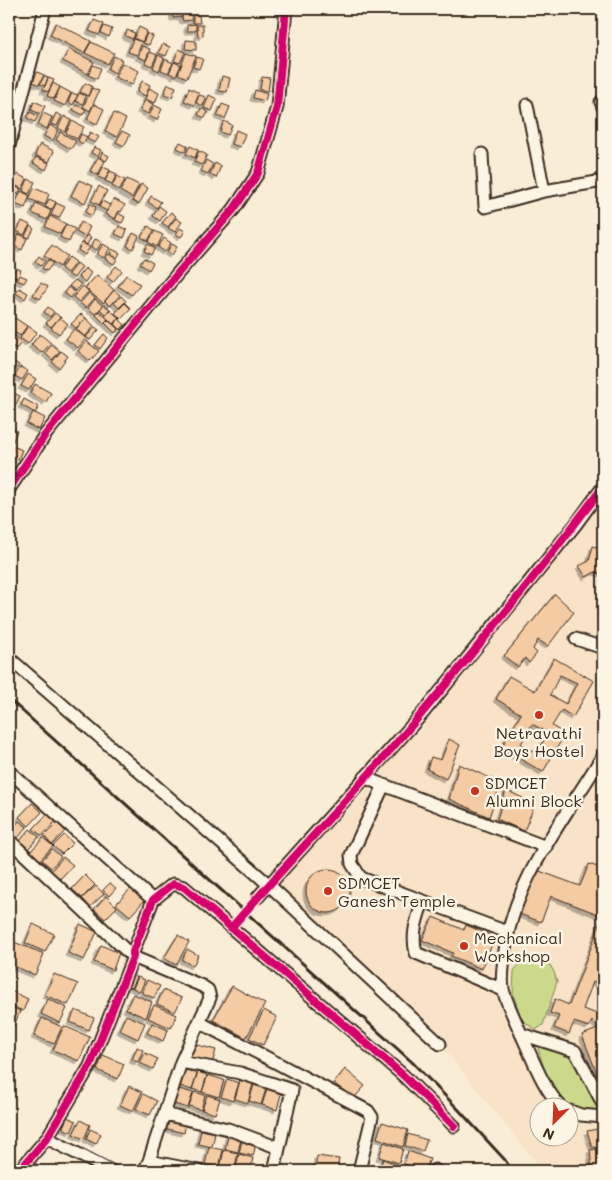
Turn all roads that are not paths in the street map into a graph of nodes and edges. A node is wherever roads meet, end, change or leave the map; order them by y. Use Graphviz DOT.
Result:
graph roads {
  1 [pos="45,9"];
  2 [pos="286,9"];
  3 [pos="527,105"];
  4 [pos="9,146"];
  5 [pos="482,154"];
  6 [pos="603,181"];
  7 [pos="544,191"];
  8 [pos="603,487"];
  9 [pos="9,489"];
  10 [pos="576,639"];
  11 [pos="603,648"];
  12 [pos="9,658"];
  13 [pos="603,754"];
  14 [pos="9,772"];
  15 [pos="365,777"];
  16 [pos="384,786"];
  17 [pos="9,840"];
  18 [pos="546,847"];
  19 [pos="268,884"];
  20 [pos="258,897"];
  21 [pos="154,900"];
  22 [pos="423,901"];
  23 [pos="507,932"];
  24 [pos="133,958"];
  25 [pos="503,990"];
  26 [pos="199,1022"];
  27 [pos="522,1034"];
  28 [pos="440,1044"];
  29 [pos="180,1062"];
  30 [pos="552,1098"];
  31 [pos="603,1104"];
  32 [pos="164,1114"];
  33 [pos="580,1115"];
  34 [pos="603,1117"];
  35 [pos="454,1126"];
  36 [pos="47,1138"];
  37 [pos="279,1148"];
  38 [pos="147,1166"];
  39 [pos="19,1171"];
  40 [pos="111,1171"];
  41 [pos="199,1171"];
  42 [pos="274,1171"];
  43 [pos="359,1171"];
  1 -- 4 [label="street"];
  2 -- 9 [label="street"];
  3 -- 7 [label="street"];
  5 -- 7 [label="street"];
  6 -- 7 [label="street"];
  8 -- 15 [label="street"];
  10 -- 11 [label="street"];
  12 -- 19 [label="street"];
  13 -- 18 [label="street"];
  14 -- 21 [label="street"];
  15 -- 16 [label="street"];
  15 -- 19 [label="street"];
  16 -- 18 [label="street"];
  16 -- 22 [label="street"];
  17 -- 24 [label="street"];
  18 -- 23 [label="street"];
  19 -- 20 [label="street"];
  19 -- 28 [label="street"];
  21 -- 24 [label="street"];
  21 -- 35 [label="street"];
  22 -- 23 [label="street"];
  22 -- 25 [label="street"];
  23 -- 25 [label="street"];
  24 -- 26 [label="street"];
  24 -- 36 [label="street"];
  25 -- 27 [label="street"];
  26 -- 29 [label="street"];
  26 -- 43 [label="street"];
  27 -- 30 [label="street"];
  27 -- 31 [label="street"];
  29 -- 32 [label="street"];
  29 -- 37 [label="street"];
  32 -- 37 [label="street"];
  32 -- 38 [label="street"];
  33 -- 34 [label="street"];
  36 -- 39 [label="street"];
  36 -- 40 [label="street"];
  37 -- 42 [label="street"];
  38 -- 41 [label="street"];
}
